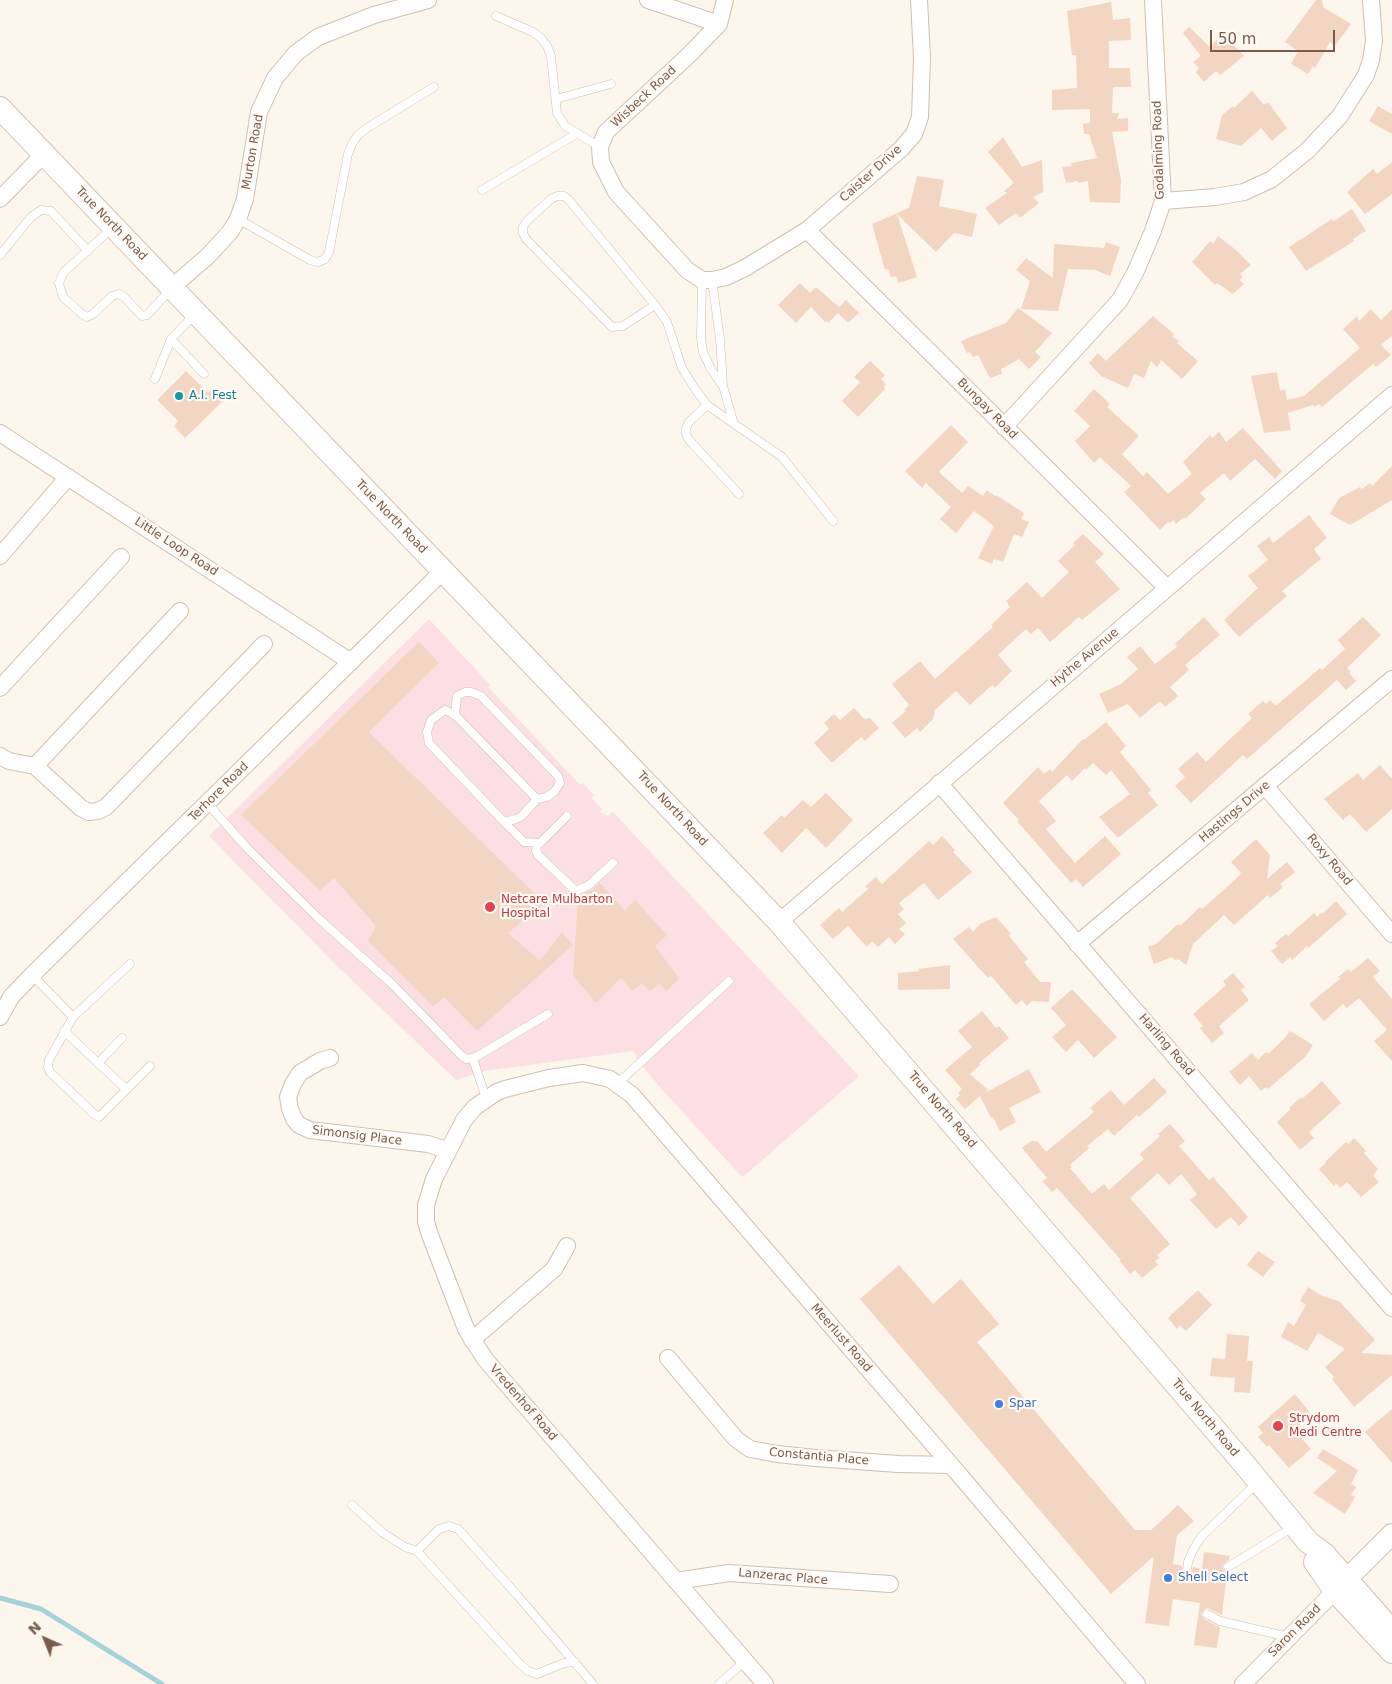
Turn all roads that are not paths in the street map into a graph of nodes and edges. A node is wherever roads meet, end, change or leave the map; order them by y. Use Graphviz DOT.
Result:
graph roads {
  1 [pos="428,0"];
  2 [pos="648,0"];
  3 [pos="725,0"];
  4 [pos="919,0"];
  5 [pos="1153,0"];
  6 [pos="1371,0"];
  7 [pos="496,16"];
  8 [pos="719,24"];
  9 [pos="611,84"];
  10 [pos="434,88"];
  11 [pos="556,99"];
  12 [pos="0,108"];
  13 [pos="576,134"];
  14 [pos="600,147"];
  15 [pos="44,154"];
  16 [pos="482,190"];
  17 [pos="0,199"];
  18 [pos="1163,201"];
  19 [pos="238,219"];
  20 [pos="114,226"];
  21 [pos="807,230"];
  22 [pos="88,251"];
  23 [pos="0,255"];
  24 [pos="707,280"];
  25 [pos="172,287"];
  26 [pos="655,305"];
  27 [pos="197,313"];
  28 [pos="171,339"];
  29 [pos="204,374"];
  30 [pos="155,379"];
  31 [pos="723,386"];
  32 [pos="1392,395"];
  33 [pos="707,405"];
  34 [pos="733,421"];
  35 [pos="1004,427"];
  36 [pos="0,433"];
  37 [pos="68,477"];
  38 [pos="739,494"];
  39 [pos="833,521"];
  40 [pos="0,556"];
  41 [pos="121,557"];
  42 [pos="443,571"];
  43 [pos="1167,588"];
  44 [pos="180,611"];
  45 [pos="264,644"];
  46 [pos="351,662"];
  47 [pos="1392,679"];
  48 [pos="0,688"];
  49 [pos="455,715"];
  50 [pos="0,756"];
  51 [pos="35,766"];
  52 [pos="938,783"];
  53 [pos="1265,786"];
  54 [pos="537,799"];
  55 [pos="207,803"];
  56 [pos="567,816"];
  57 [pos="504,822"];
  58 [pos="540,843"];
  59 [pos="613,863"];
  60 [pos="779,922"];
  61 [pos="1392,934"];
  62 [pos="1077,944"];
  63 [pos="130,964"];
  64 [pos="32,975"];
  65 [pos="729,981"];
  66 [pos="548,1014"];
  67 [pos="0,1017"];
  68 [pos="73,1017"];
  69 [pos="64,1031"];
  70 [pos="122,1038"];
  71 [pos="330,1058"];
  72 [pos="473,1059"];
  73 [pos="98,1063"];
  74 [pos="150,1066"];
  75 [pos="618,1083"];
  76 [pos="126,1089"];
  77 [pos="505,1089"];
  78 [pos="486,1098"];
  79 [pos="447,1150"];
  80 [pos="567,1246"];
  81 [pos="1392,1308"];
  82 [pos="472,1340"];
  83 [pos="668,1358"];
  84 [pos="951,1465"];
  85 [pos="1258,1481"];
  86 [pos="352,1505"];
  87 [pos="1301,1534"];
  88 [pos="1392,1534"];
  89 [pos="416,1551"];
  90 [pos="1228,1567"];
  91 [pos="1188,1570"];
  92 [pos="676,1580"];
  93 [pos="890,1584"];
  94 [pos="1341,1585"];
  95 [pos="1207,1614"];
  96 [pos="1392,1631"];
  97 [pos="1289,1637"];
  98 [pos="1392,1652"];
  99 [pos="745,1661"];
  100 [pos="575,1662"];
  101 [pos="593,1684"];
  102 [pos="720,1684"];
  103 [pos="765,1684"];
  104 [pos="1137,1684"];
  105 [pos="1243,1684"];
  1 -- 19 [label="street, Murton Road"];
  2 -- 8 [label="street"];
  3 -- 8 [label="street, Wisbeck Road"];
  4 -- 21 [label="street, Caister Drive"];
  5 -- 18 [label="street, Godalming Road"];
  6 -- 18 [label="street"];
  7 -- 11 [label="lane"];
  8 -- 14 [label="street, Wisbeck Road"];
  9 -- 11 [label="lane"];
  10 -- 19 [label="lane"];
  11 -- 13 [label="lane"];
  12 -- 15 [label="main road, True North Road"];
  13 -- 14 [label="lane"];
  13 -- 16 [label="lane"];
  14 -- 24 [label="street"];
  15 -- 17 [label="street"];
  15 -- 20 [label="main road, True North Road"];
  18 -- 35 [label="street, Godalming Road"];
  19 -- 25 [label="street, Murton Road"];
  20 -- 22 [label="lane"];
  20 -- 25 [label="main road, True North Road"];
  21 -- 24 [label="street, Caister Drive"];
  21 -- 35 [label="street, Bungay Road"];
  22 -- 23 [label="lane"];
  22 -- 25 [label="lane"];
  24 -- 31 [label="lane"];
  24 -- 31 [label="lane"];
  25 -- 27 [label="main road, True North Road"];
  26 -- 26 [label="lane"];
  26 -- 33 [label="lane"];
  27 -- 28 [label="lane"];
  27 -- 42 [label="main road, True North Road"];
  28 -- 29 [label="lane"];
  28 -- 30 [label="lane"];
  31 -- 34 [label="lane"];
  32 -- 43 [label="street, Hythe Avenue"];
  33 -- 34 [label="lane"];
  33 -- 38 [label="lane"];
  34 -- 39 [label="lane"];
  35 -- 43 [label="street, Bungay Road"];
  36 -- 37 [label="street, Little Loop Road"];
  37 -- 40 [label="street"];
  37 -- 46 [label="street, Little Loop Road"];
  41 -- 48 [label="street"];
  42 -- 46 [label="street, Terhore Road"];
  42 -- 60 [label="main road, True North Road"];
  43 -- 52 [label="street, Hythe Avenue"];
  44 -- 51 [label="street"];
  45 -- 51 [label="street"];
  46 -- 55 [label="street, Terhore Road"];
  47 -- 53 [label="street, Hastings Drive"];
  49 -- 54 [label="lane"];
  49 -- 54 [label="lane"];
  49 -- 57 [label="lane"];
  50 -- 51 [label="street"];
  52 -- 60 [label="street, Hythe Avenue"];
  52 -- 62 [label="street, Harling Road"];
  53 -- 61 [label="street, Roxy Road"];
  53 -- 62 [label="street, Hastings Drive"];
  54 -- 57 [label="lane"];
  55 -- 64 [label="street, Terhore Road"];
  55 -- 72 [label="lane"];
  56 -- 58 [label="lane"];
  57 -- 58 [label="lane"];
  58 -- 59 [label="lane"];
  60 -- 85 [label="main road, True North Road"];
  62 -- 81 [label="street, Harling Road"];
  63 -- 68 [label="lane"];
  64 -- 67 [label="street, Terhore Road"];
  64 -- 68 [label="lane"];
  65 -- 75 [label="lane"];
  66 -- 72 [label="lane"];
  68 -- 69 [label="lane"];
  69 -- 73 [label="lane"];
  69 -- 76 [label="lane"];
  70 -- 73 [label="lane"];
  71 -- 79 [label="street, Simonsig Place"];
  72 -- 78 [label="lane"];
  73 -- 76 [label="lane"];
  74 -- 76 [label="lane"];
  75 -- 77 [label="street, Meerlust Road"];
  75 -- 84 [label="street, Meerlust Road"];
  77 -- 78 [label="street, Vredenhof Road"];
  78 -- 79 [label="street, Vredenhof Road"];
  79 -- 82 [label="street, Vredenhof Road"];
  80 -- 82 [label="street"];
  82 -- 92 [label="street, Vredenhof Road"];
  83 -- 84 [label="street, Constantia Place"];
  84 -- 104 [label="street, Meerlust Road"];
  85 -- 87 [label="main road, True North Road"];
  85 -- 91 [label="lane"];
  86 -- 89 [label="lane"];
  87 -- 90 [label="lane"];
  87 -- 94 [label="main road, True North Road"];
  88 -- 94 [label="street"];
  89 -- 100 [label="lane"];
  89 -- 100 [label="lane"];
  92 -- 93 [label="street, Lanzerac Place"];
  92 -- 99 [label="street, Vredenhof Road"];
  94 -- 96 [label="main road, True North Road"];
  94 -- 97 [label="street, Saron Road"];
  94 -- 98 [label="main road, True North Road"];
  95 -- 97 [label="lane"];
  97 -- 105 [label="street, Saron Road"];
  99 -- 102 [label="lane"];
  99 -- 103 [label="street, Vredenhof Road"];
  100 -- 101 [label="lane"];
}
